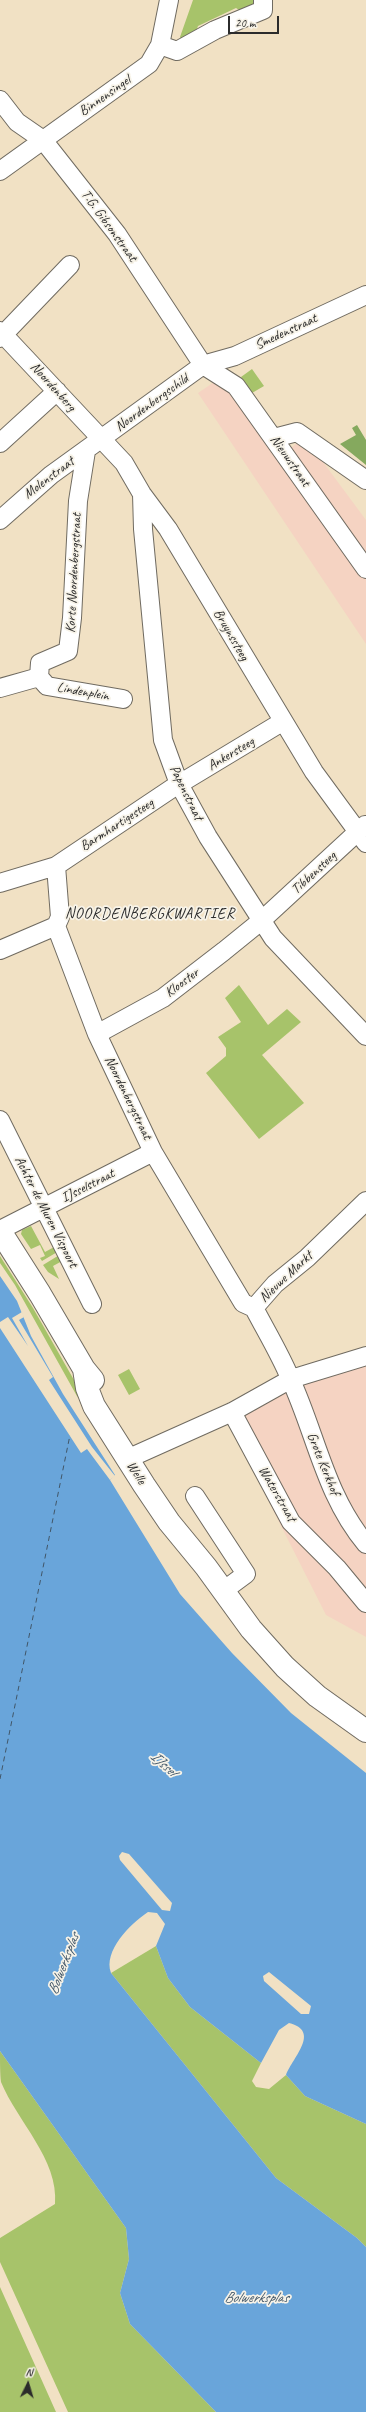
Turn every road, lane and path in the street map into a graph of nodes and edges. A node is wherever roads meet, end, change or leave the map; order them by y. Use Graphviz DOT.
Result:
graph roads {
  1 [pos="169,0"];
  2 [pos="263,0"];
  3 [pos="160,45"];
  4 [pos="0,100"];
  5 [pos="43,140"];
  6 [pos="0,171"];
  7 [pos="70,265"];
  8 [pos="366,295"];
  9 [pos="1,334"];
  10 [pos="203,365"];
  11 [pos="57,391"];
  12 [pos="274,438"];
  13 [pos="100,440"];
  14 [pos="0,443"];
  15 [pos="86,451"];
  16 [pos="366,480"];
  17 [pos="142,494"];
  18 [pos="0,520"];
  19 [pos="366,569"];
  20 [pos="39,677"];
  21 [pos="0,688"];
  22 [pos="123,699"];
  23 [pos="282,722"];
  24 [pos="179,784"];
  25 [pos="363,834"];
  26 [pos="56,866"];
  27 [pos="0,883"];
  28 [pos="261,922"];
  29 [pos="56,926"];
  30 [pos="0,950"];
  31 [pos="97,1034"];
  32 [pos="366,1036"];
  33 [pos="0,1120"];
  34 [pos="154,1152"];
  35 [pos="366,1201"];
  36 [pos="44,1209"];
  37 [pos="0,1231"];
  38 [pos="92,1304"];
  39 [pos="254,1308"];
  40 [pos="366,1356"];
  41 [pos="291,1379"];
  42 [pos="232,1412"];
  43 [pos="133,1456"];
  44 [pos="195,1496"];
  45 [pos="366,1544"];
  46 [pos="223,1591"];
  47 [pos="366,1603"];
  48 [pos="366,1730"];
  1 -- 3 [label="street, Binnensingel"];
  2 -- 3 [label="street"];
  3 -- 5 [label="street, Binnensingel"];
  4 -- 5 [label="street, T.G. Gibsonstraat"];
  5 -- 6 [label="street, Binnensingel"];
  5 -- 10 [label="street, T.G. Gibsonstraat"];
  7 -- 9 [label="street"];
  8 -- 10 [label="street, Smedenstraat"];
  9 -- 11 [label="street, Noordenberg"];
  10 -- 12 [label="street, Nieuwstraat"];
  10 -- 13 [label="street, Noordenbergschild"];
  11 -- 13 [label="street, Noordenberg"];
  11 -- 14 [label="street"];
  12 -- 16 [label="street"];
  12 -- 19 [label="street, Nieuwstraat"];
  13 -- 15 [label="street, Molenstraat"];
  13 -- 17 [label="street, Bruynssteeg"];
  15 -- 18 [label="street, Molenstraat"];
  15 -- 20 [label="street, Korte Noordenbergstraat"];
  17 -- 23 [label="street, Bruynssteeg"];
  17 -- 24 [label="street, Papenstraat"];
  20 -- 21 [label="street, Lindenplein"];
  20 -- 22 [label="street, Lindenplein"];
  23 -- 24 [label="street, Ankersteeg"];
  23 -- 25 [label="street, Bruynssteeg"];
  24 -- 26 [label="street, Barmhartigesteeg"];
  24 -- 28 [label="street, Papenstraat"];
  25 -- 28 [label="street, Tibbensteeg"];
  26 -- 27 [label="street, Barmhartigesteeg"];
  26 -- 29 [label="street"];
  28 -- 31 [label="street, Klooster"];
  28 -- 32 [label="street, Papenstraat"];
  29 -- 30 [label="street"];
  29 -- 31 [label="street, Noordenbergstraat"];
  31 -- 34 [label="street, Noordenbergstraat"];
  33 -- 36 [label="street, Achter de Muren Vispoort"];
  34 -- 36 [label="street, IJsselstraat"];
  34 -- 39 [label="street, Noordenbergstraat"];
  35 -- 39 [label="street, Nieuwe Markt"];
  36 -- 37 [label="street, IJsselstraat"];
  36 -- 38 [label="street, Achter de Muren Vispoort"];
  37 -- 43 [label="street, Welle"];
  39 -- 41 [label="street, Nieuwe Markt"];
  40 -- 41 [label="street"];
  41 -- 42 [label="street"];
  41 -- 45 [label="street, Grote Kerkhof"];
  42 -- 43 [label="street"];
  42 -- 47 [label="street, Waterstraat"];
  43 -- 46 [label="street, Welle"];
  44 -- 46 [label="street"];
  46 -- 48 [label="street, Welle"];
}
